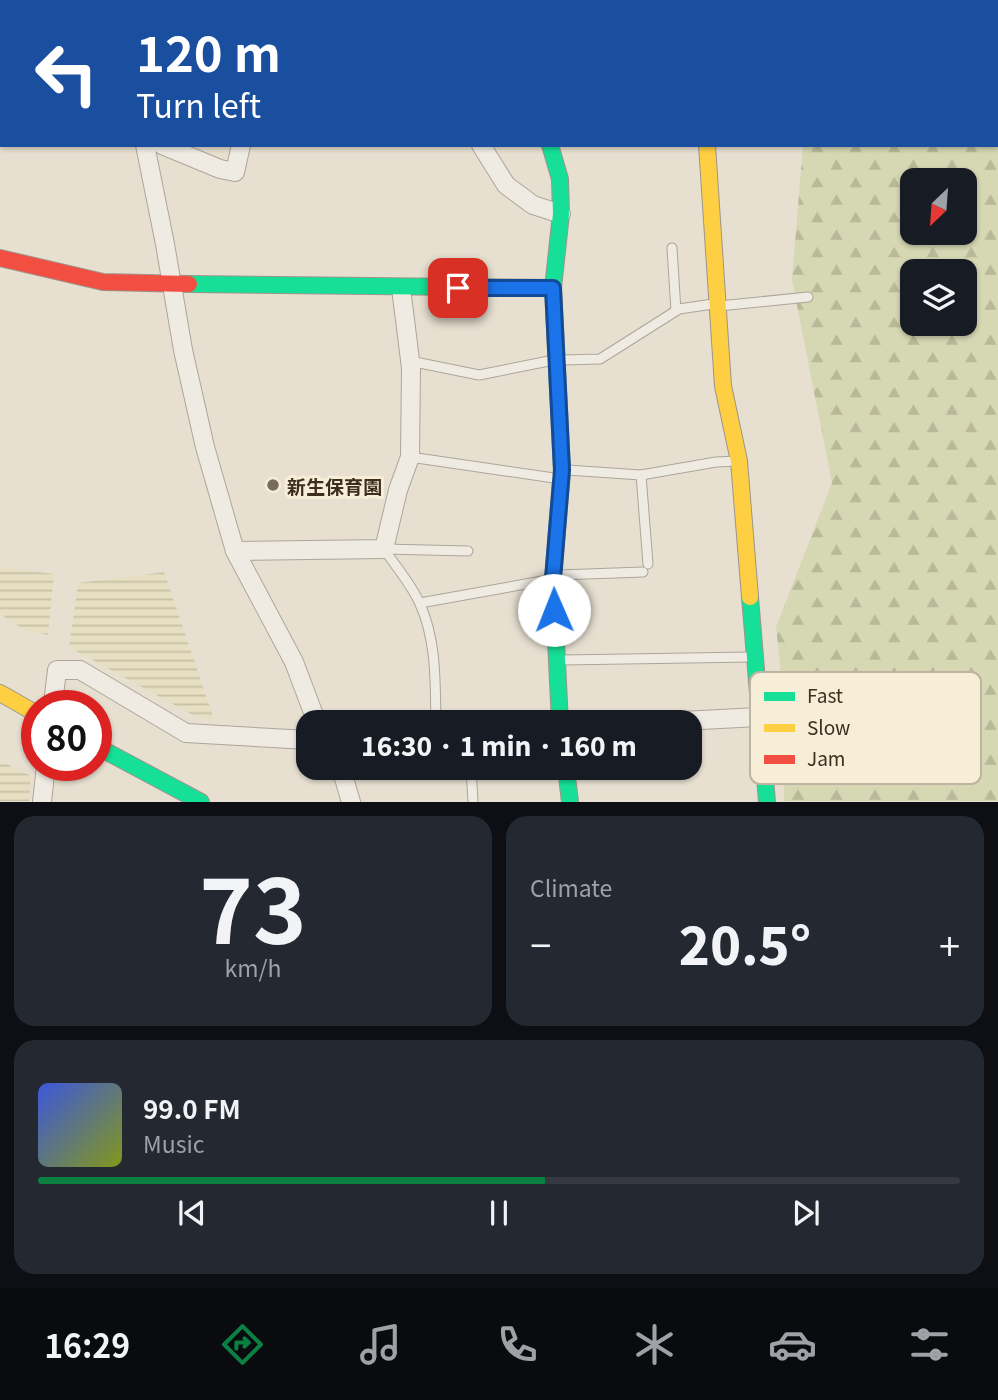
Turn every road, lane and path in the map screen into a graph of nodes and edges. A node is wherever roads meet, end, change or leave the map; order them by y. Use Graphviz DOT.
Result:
graph roads {
  1 [pos="145,147"];
  2 [pos="167,147"];
  3 [pos="241,147"];
  4 [pos="482,147"];
  5 [pos="551,147"];
  6 [pos="708,147"];
  7 [pos="561,214"];
  8 [pos="672,248"];
  9 [pos="0,258"];
  10 [pos="171,284"];
  11 [pos="401,288"];
  12 [pos="553,288"];
  13 [pos="808,297"];
  14 [pos="718,305"];
  15 [pos="676,311"];
  16 [pos="556,360"];
  17 [pos="410,361"];
  18 [pos="410,457"];
  19 [pos="739,461"];
  20 [pos="562,475"];
  21 [pos="641,475"];
  22 [pos="384,549"];
  23 [pos="235,551"];
  24 [pos="468,551"];
  25 [pos="553,577"];
  26 [pos="420,603"];
  27 [pos="754,657"];
  28 [pos="557,661"];
  29 [pos="755,672"];
  30 [pos="55,690"];
  31 [pos="0,692"];
  32 [pos="21,704"];
  33 [pos="312,710"];
  34 [pos="436,710"];
  35 [pos="559,710"];
  36 [pos="750,717"];
  37 [pos="702,720"];
  38 [pos="296,739"];
  39 [pos="112,755"];
  40 [pos="345,780"];
  41 [pos="472,780"];
  42 [pos="567,780"];
  43 [pos="44,781"];
  44 [pos="765,784"];
  45 [pos="42,802"];
  46 [pos="201,802"];
  47 [pos="351,802"];
  48 [pos="473,802"];
  49 [pos="569,802"];
  50 [pos="767,802"];
  1 -- 10 [label="street"];
  2 -- 3 [label="street"];
  4 -- 7 [label="street"];
  5 -- 7 [label="main road"];
  6 -- 14 [label="main road"];
  7 -- 12 [label="main road"];
  8 -- 15 [label="lane"];
  9 -- 10 [label="main road"];
  10 -- 11 [label="main road"];
  10 -- 23 [label="street"];
  11 -- 12 [label="main road"];
  11 -- 17 [label="street"];
  12 -- 16 [label="main road"];
  13 -- 14 [label="lane"];
  14 -- 15 [label="lane"];
  14 -- 19 [label="main road"];
  15 -- 16 [label="lane"];
  16 -- 17 [label="lane"];
  16 -- 20 [label="main road"];
  17 -- 18 [label="street"];
  18 -- 20 [label="lane"];
  18 -- 22 [label="street"];
  19 -- 21 [label="lane"];
  19 -- 27 [label="main road"];
  20 -- 21 [label="lane"];
  20 -- 25 [label="main road"];
  21 -- 25 [label="lane"];
  22 -- 23 [label="street"];
  22 -- 24 [label="lane"];
  22 -- 26 [label="lane"];
  23 -- 33 [label="street"];
  25 -- 26 [label="lane"];
  25 -- 28 [label="main road"];
  26 -- 34 [label="lane"];
  27 -- 28 [label="lane"];
  27 -- 29 [label="main road"];
  28 -- 35 [label="main road"];
  30 -- 38 [label="street"];
  31 -- 32 [label="main road"];
  36 -- 37 [label="street"];
  39 -- 46 [label="main road"];
  40 -- 47 [label="street"];
  41 -- 48 [label="lane"];
  42 -- 49 [label="main road"];
  43 -- 45 [label="street"];
  44 -- 50 [label="main road"];
}
